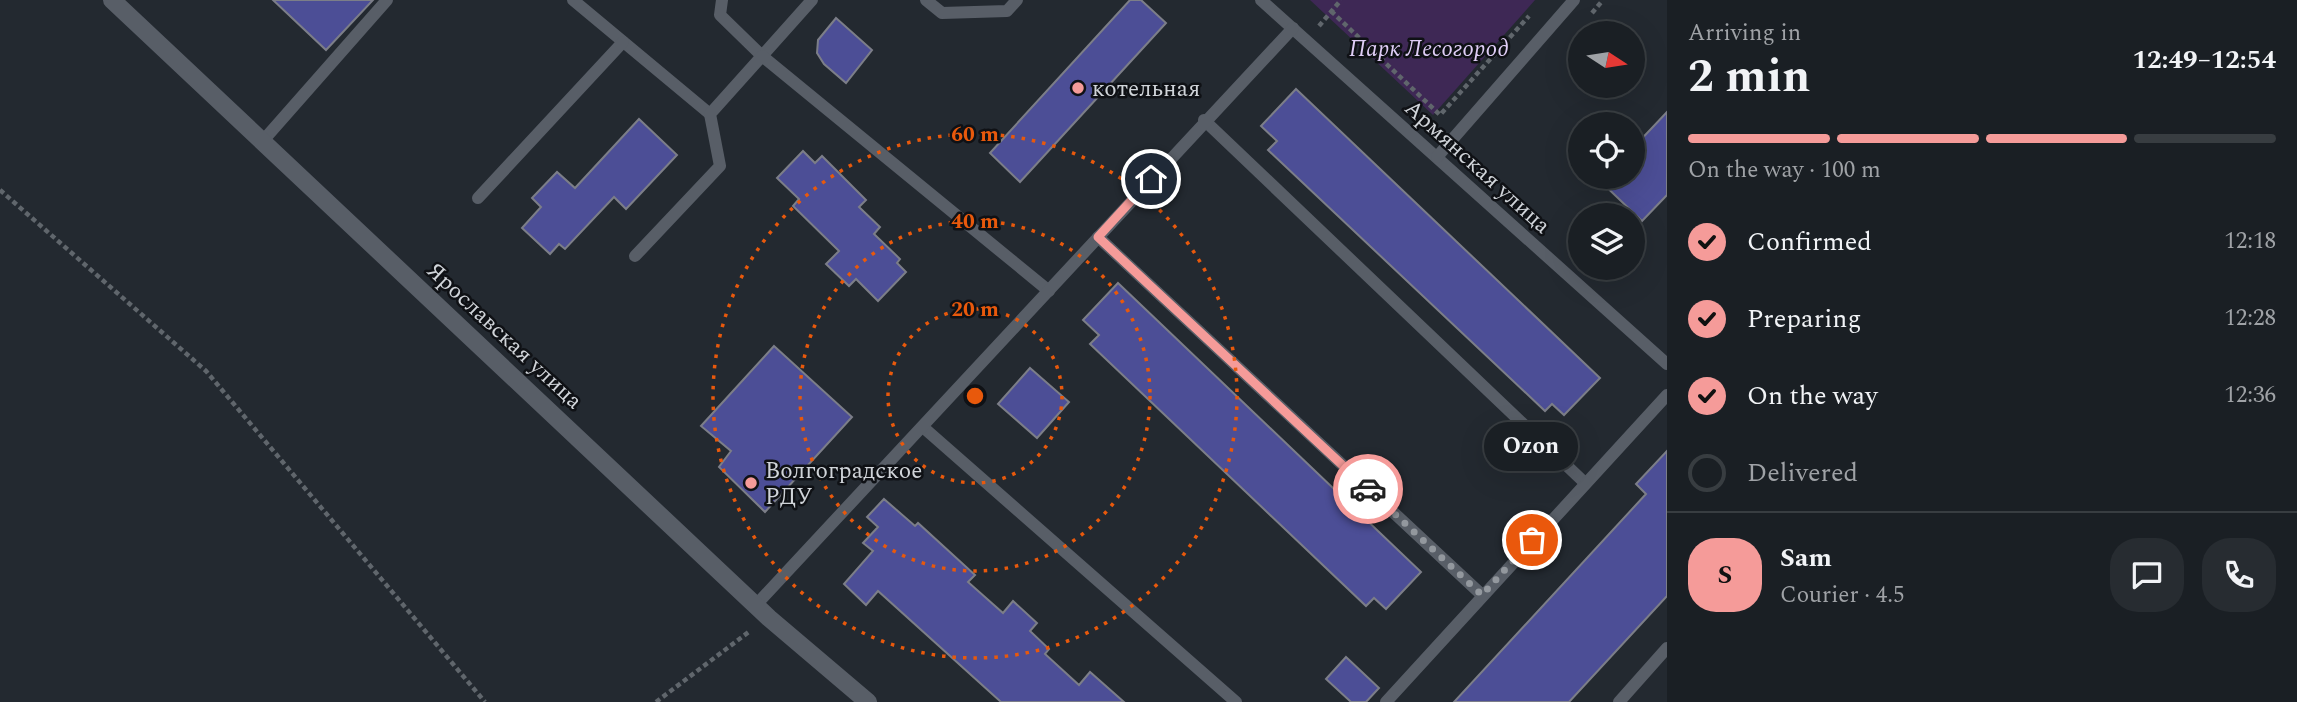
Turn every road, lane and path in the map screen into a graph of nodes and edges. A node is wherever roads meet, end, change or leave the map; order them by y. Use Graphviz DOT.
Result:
graph roads {
  1 [pos="112,0"];
  2 [pos="387,0"];
  3 [pos="573,0"];
  4 [pos="722,0"];
  5 [pos="812,0"];
  6 [pos="926,0"];
  7 [pos="1017,0"];
  8 [pos="1261,0"];
  9 [pos="1341,0"];
  10 [pos="1574,0"];
  11 [pos="1535,10"];
  12 [pos="1293,28"];
  13 [pos="623,42"];
  14 [pos="762,56"];
  15 [pos="710,114"];
  16 [pos="1204,120"];
  17 [pos="261,143"];
  18 [pos="1437,157"];
  19 [pos="0,190"];
  20 [pos="478,198"];
  21 [pos="1098,237"];
  22 [pos="635,256"];
  23 [pos="1049,292"];
  24 [pos="1667,364"];
  25 [pos="1667,395"];
  26 [pos="924,428"];
  27 [pos="1585,483"];
  28 [pos="1482,595"];
  29 [pos="762,611"];
  30 [pos="1667,648"];
  31 [pos="485,702"];
  32 [pos="656,702"];
  33 [pos="868,702"];
  34 [pos="1236,702"];
  35 [pos="1386,702"];
  36 [pos="1619,702"];
  1 -- 17 [label="street, Ярославская улица"];
  2 -- 17 [label="lane"];
  3 -- 13 [label="lane"];
  4 -- 14 [label="lane"];
  5 -- 14 [label="lane"];
  6 -- 7 [label="lane"];
  8 -- 12 [label="lane, Армянская улица"];
  9 -- 11 [label="path"];
  10 -- 18 [label="lane"];
  12 -- 16 [label="lane"];
  12 -- 18 [label="lane, Армянская улица"];
  13 -- 15 [label="lane"];
  13 -- 20 [label="lane"];
  14 -- 15 [label="lane"];
  14 -- 23 [label="lane"];
  15 -- 22 [label="lane"];
  16 -- 21 [label="lane"];
  16 -- 27 [label="lane"];
  17 -- 29 [label="street, Ярославская улица"];
  18 -- 24 [label="lane, Армянская улица"];
  19 -- 31 [label="path"];
  21 -- 23 [label="lane"];
  21 -- 28 [label="lane"];
  23 -- 26 [label="lane"];
  25 -- 27 [label="lane"];
  26 -- 29 [label="lane"];
  26 -- 34 [label="lane"];
  27 -- 28 [label="lane"];
  28 -- 35 [label="lane"];
  29 -- 32 [label="path"];
  29 -- 33 [label="street, Ярославская улица"];
  30 -- 36 [label="lane"];
}
